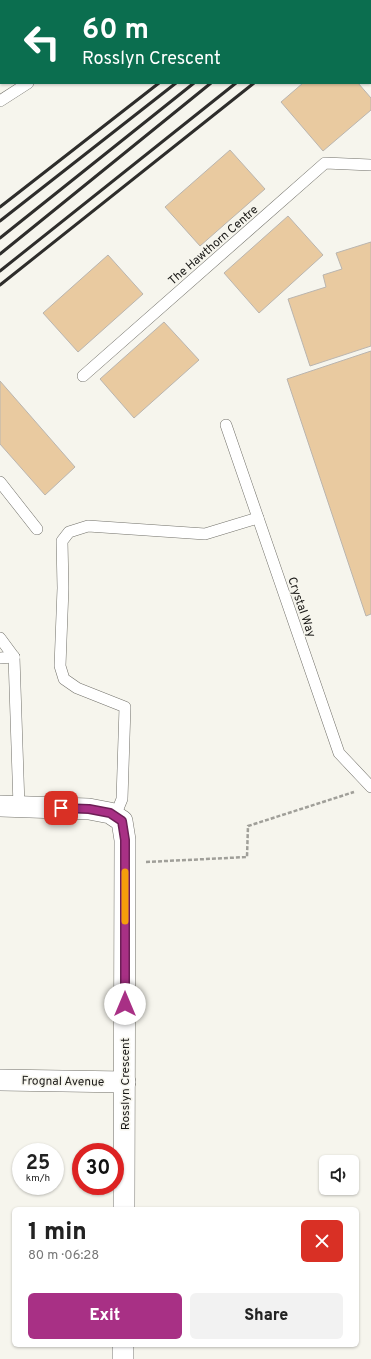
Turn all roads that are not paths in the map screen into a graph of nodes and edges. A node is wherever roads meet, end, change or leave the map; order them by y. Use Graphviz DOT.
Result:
graph roads {
  1 [pos="26,84"];
  2 [pos="0,101"];
  3 [pos="371,165"];
  4 [pos="83,376"];
  5 [pos="226,425"];
  6 [pos="0,482"];
  7 [pos="258,518"];
  8 [pos="37,529"];
  9 [pos="0,638"];
  10 [pos="14,657"];
  11 [pos="0,658"];
  12 [pos="370,787"];
  13 [pos="9,806"];
  14 [pos="115,816"];
  15 [pos="0,1080"];
  16 [pos="125,1082"];
  17 [pos="124,1207"];
  18 [pos="123,1347"];
  19 [pos="123,1359"];
  1 -- 2 [label="lane"];
  3 -- 4 [label="lane, The Hawthorn Centre"];
  5 -- 7 [label="lane, Crystal Way"];
  6 -- 8 [label="lane"];
  7 -- 12 [label="lane, Crystal Way"];
  7 -- 14 [label="lane"];
  9 -- 10 [label="lane"];
  10 -- 11 [label="lane"];
  10 -- 13 [label="lane"];
  13 -- 14 [label="street"];
  14 -- 16 [label="street, Rosslyn Crescent"];
  15 -- 16 [label="street, Frognal Avenue"];
  16 -- 17 [label="street, Rosslyn Crescent"];
  18 -- 19 [label="street"];
}
